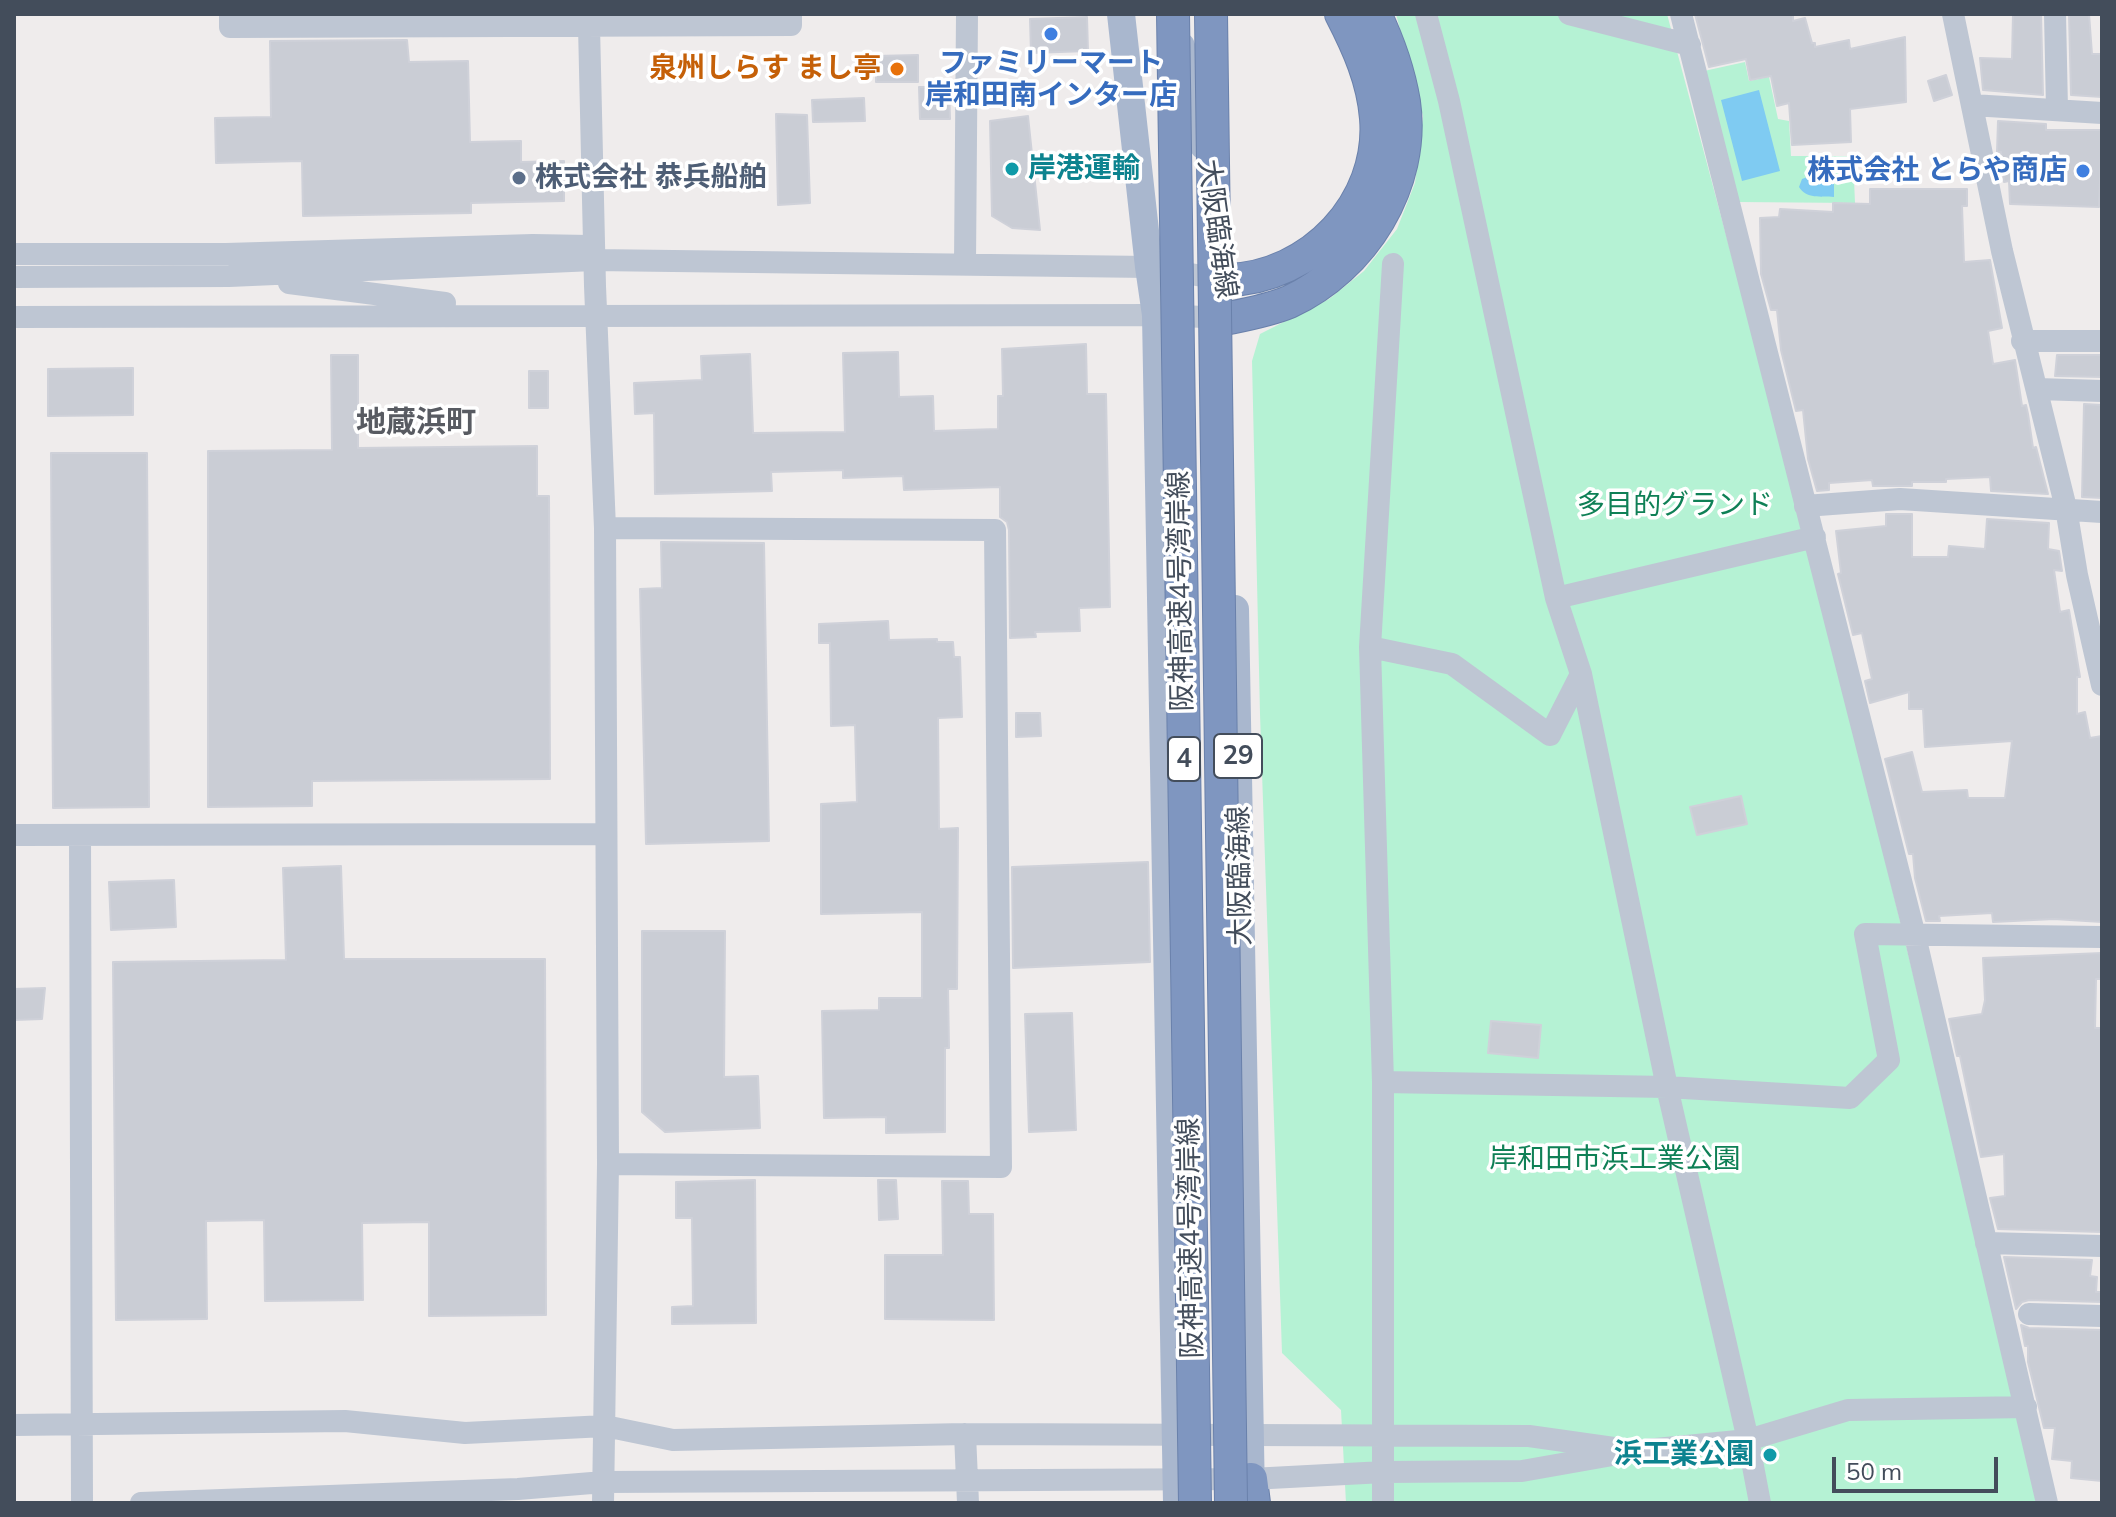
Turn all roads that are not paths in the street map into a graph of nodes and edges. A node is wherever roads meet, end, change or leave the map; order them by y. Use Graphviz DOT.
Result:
graph roads {
  1 [pos="230,14"];
  2 [pos="791,14"];
  3 [pos="967,14"];
  4 [pos="1121,14"];
  5 [pos="1173,14"];
  6 [pos="1211,14"];
  7 [pos="1341,14"];
  8 [pos="1426,14"];
  9 [pos="1569,14"];
  10 [pos="1650,14"];
  11 [pos="1681,14"];
  12 [pos="1953,14"];
  13 [pos="2055,14"];
  14 [pos="1376,16"];
  15 [pos="1614,20"];
  16 [pos="589,26"];
  17 [pos="1657,37"];
  18 [pos="1690,45"];
  19 [pos="1972,105"];
  20 [pos="2057,109"];
  21 [pos="2102,113"];
  22 [pos="594,253"];
  23 [pos="14,254"];
  24 [pos="965,263"];
  25 [pos="1393,264"];
  26 [pos="1149,267"];
  27 [pos="229,276"];
  28 [pos="14,277"];
  29 [pos="1227,280"];
  30 [pos="533,314"];
  31 [pos="596,314"];
  32 [pos="1156,315"];
  33 [pos="14,317"];
  34 [pos="1229,318"];
  35 [pos="2022,341"];
  36 [pos="2102,341"];
  37 [pos="2037,389"];
  38 [pos="2102,391"];
  39 [pos="1805,506"];
  40 [pos="2066,508"];
  41 [pos="2102,512"];
  42 [pos="605,528"];
  43 [pos="1815,537"];
  44 [pos="2091,588"];
  45 [pos="1556,598"];
  46 [pos="2097,645"];
  47 [pos="1370,647"];
  48 [pos="1581,674"];
  49 [pos="2102,685"];
  50 [pos="604,834"];
  51 [pos="14,835"];
  52 [pos="80,835"];
  53 [pos="1915,936"];
  54 [pos="2102,937"];
  55 [pos="1383,1082"];
  56 [pos="1667,1087"];
  57 [pos="608,1164"];
  58 [pos="1986,1243"];
  59 [pos="2102,1246"];
  60 [pos="2029,1314"];
  61 [pos="2102,1316"];
  62 [pos="2026,1407"];
  63 [pos="82,1424"];
  64 [pos="14,1425"];
  65 [pos="605,1426"];
  66 [pos="965,1434"];
  67 [pos="1176,1435"];
  68 [pos="1251,1436"];
  69 [pos="1384,1436"];
  70 [pos="1748,1440"];
  71 [pos="1635,1451"];
  72 [pos="1384,1472"];
  73 [pos="967,1479"];
  74 [pos="604,1493"];
  75 [pos="1183,1495"];
  76 [pos="1247,1497"];
  77 [pos="82,1503"];
  78 [pos="141,1503"];
  79 [pos="968,1503"];
  80 [pos="1383,1503"];
  81 [pos="1760,1503"];
  82 [pos="2047,1503"];
  1 -- 16 [label="street"];
  2 -- 16 [label="street"];
  3 -- 24 [label="street"];
  4 -- 26 [label="main road"];
  5 -- 29 [label="main road, 大阪臨海線 / 29"];
  5 -- 75 [label="highway, 阪神高速4号湾岸線 / 4, bridge"];
  6 -- 76 [label="highway, 阪神高速4号湾岸線 / 4, bridge"];
  7 -- 29 [label="highway"];
  8 -- 45 [label="street"];
  9 -- 15 [label="street"];
  10 -- 17 [label="street"];
  11 -- 18 [label="street"];
  12 -- 19 [label="street"];
  13 -- 20 [label="street"];
  14 -- 34 [label="highway"];
  15 -- 17 [label="street"];
  16 -- 22 [label="street"];
  17 -- 18 [label="street"];
  18 -- 39 [label="street"];
  19 -- 20 [label="street"];
  19 -- 35 [label="street"];
  20 -- 21 [label="street"];
  22 -- 23 [label="street"];
  22 -- 24 [label="street"];
  22 -- 27 [label="street"];
  22 -- 31 [label="street"];
  24 -- 26 [label="street"];
  25 -- 47 [label="street"];
  26 -- 29 [label="street"];
  26 -- 32 [label="main road"];
  27 -- 28 [label="street"];
  27 -- 30 [label="street"];
  29 -- 34 [label="main road, 大阪臨海線 / 29"];
  30 -- 31 [label="street"];
  30 -- 33 [label="street"];
  31 -- 32 [label="street"];
  31 -- 42 [label="street"];
  32 -- 34 [label="street"];
  32 -- 67 [label="main road"];
  34 -- 68 [label="main road, 大阪臨海線 / 29"];
  35 -- 36 [label="street"];
  35 -- 37 [label="street"];
  37 -- 38 [label="street"];
  37 -- 40 [label="street"];
  39 -- 40 [label="street"];
  39 -- 43 [label="street"];
  40 -- 41 [label="street"];
  40 -- 44 [label="street"];
  42 -- 50 [label="street"];
  42 -- 57 [label="street"];
  43 -- 45 [label="street"];
  43 -- 53 [label="street"];
  44 -- 46 [label="street"];
  45 -- 48 [label="street"];
  46 -- 49 [label="street"];
  47 -- 48 [label="street"];
  47 -- 55 [label="street"];
  48 -- 56 [label="street"];
  50 -- 52 [label="street"];
  50 -- 57 [label="street"];
  51 -- 52 [label="street"];
  52 -- 63 [label="street"];
  53 -- 54 [label="street"];
  53 -- 56 [label="street"];
  53 -- 58 [label="street"];
  55 -- 56 [label="street"];
  55 -- 69 [label="street"];
  56 -- 70 [label="street"];
  57 -- 65 [label="street"];
  58 -- 59 [label="street"];
  58 -- 62 [label="street"];
  60 -- 61 [label="street"];
  62 -- 70 [label="street"];
  62 -- 82 [label="street"];
  63 -- 64 [label="street"];
  63 -- 65 [label="street"];
  63 -- 77 [label="street"];
  65 -- 66 [label="street"];
  65 -- 74 [label="street"];
  66 -- 67 [label="street"];
  66 -- 73 [label="street"];
  67 -- 68 [label="street"];
  67 -- 75 [label="main road"];
  68 -- 69 [label="street"];
  68 -- 76 [label="main road, 大阪臨海線 / 29"];
  69 -- 71 [label="street"];
  69 -- 72 [label="street"];
  70 -- 71 [label="street"];
  70 -- 81 [label="street"];
  71 -- 72 [label="street"];
  72 -- 76 [label="street"];
  72 -- 80 [label="street"];
  73 -- 74 [label="street"];
  73 -- 75 [label="street"];
  73 -- 79 [label="street"];
  74 -- 78 [label="street"];
  75 -- 76 [label="street"];
}
